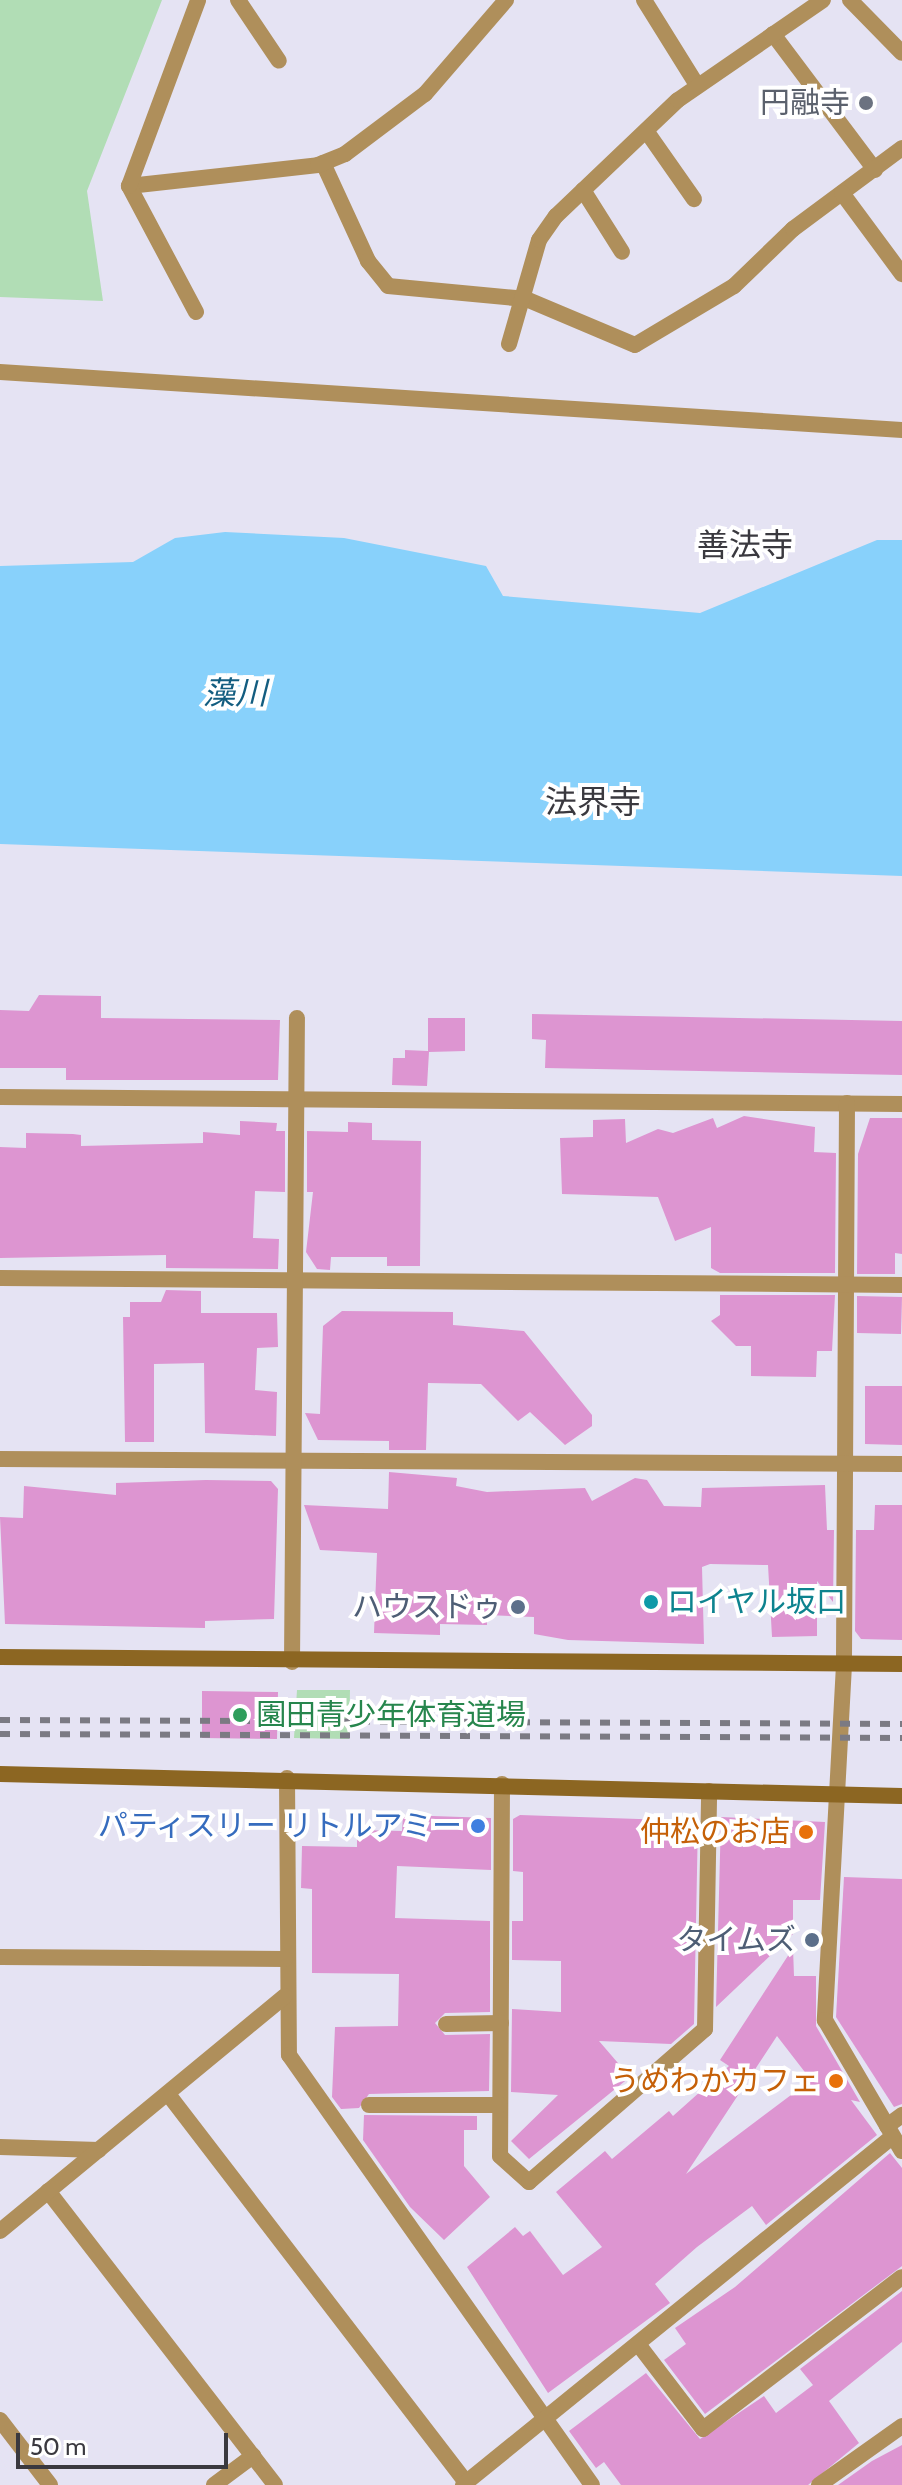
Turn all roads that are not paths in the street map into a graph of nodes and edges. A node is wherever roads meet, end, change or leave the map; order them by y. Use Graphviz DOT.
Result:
graph roads {
  1 [pos="198,0"];
  2 [pos="238,0"];
  3 [pos="506,0"];
  4 [pos="644,0"];
  5 [pos="823,0"];
  6 [pos="850,0"];
  7 [pos="773,34"];
  8 [pos="902,53"];
  9 [pos="279,61"];
  10 [pos="697,85"];
  11 [pos="647,132"];
  12 [pos="902,148"];
  13 [pos="323,163"];
  14 [pos="875,170"];
  15 [pos="129,186"];
  16 [pos="583,190"];
  17 [pos="842,193"];
  18 [pos="694,199"];
  19 [pos="622,252"];
  20 [pos="902,274"];
  21 [pos="523,299"];
  22 [pos="196,312"];
  23 [pos="509,344"];
  24 [pos="0,372"];
  25 [pos="902,430"];
  26 [pos="297,1018"];
  27 [pos="0,1097"];
  28 [pos="297,1101"];
  29 [pos="847,1103"];
  30 [pos="902,1104"];
  31 [pos="0,1278"];
  32 [pos="293,1281"];
  33 [pos="846,1285"];
  34 [pos="902,1285"];
  35 [pos="0,1459"];
  36 [pos="295,1462"];
  37 [pos="844,1464"];
  38 [pos="902,1464"];
  39 [pos="0,1657"];
  40 [pos="292,1662"];
  41 [pos="902,1664"];
  42 [pos="844,1665"];
  43 [pos="0,1774"];
  44 [pos="287,1778"];
  45 [pos="502,1784"];
  46 [pos="709,1791"];
  47 [pos="838,1795"];
  48 [pos="902,1796"];
  49 [pos="0,1957"];
  50 [pos="285,1959"];
  51 [pos="285,1996"];
  52 [pos="501,2023"];
  53 [pos="446,2024"];
  54 [pos="168,2094"];
  55 [pos="369,2105"];
  56 [pos="500,2105"];
  57 [pos="902,2115"];
  58 [pos="890,2131"];
  59 [pos="0,2147"];
  60 [pos="99,2150"];
  61 [pos="902,2151"];
  62 [pos="48,2191"];
  63 [pos="0,2231"];
  64 [pos="902,2277"];
  65 [pos="638,2344"];
  66 [pos="545,2419"];
  67 [pos="0,2420"];
  68 [pos="902,2426"];
  69 [pos="253,2456"];
  70 [pos="465,2484"];
  71 [pos="50,2485"];
  72 [pos="214,2485"];
  73 [pos="275,2485"];
  74 [pos="592,2485"];
  75 [pos="819,2485"];
  1 -- 15 [label="street"];
  2 -- 9 [label="street"];
  3 -- 13 [label="street"];
  4 -- 10 [label="street"];
  5 -- 7 [label="street"];
  6 -- 8 [label="street"];
  7 -- 10 [label="street"];
  7 -- 14 [label="street"];
  10 -- 11 [label="street"];
  11 -- 16 [label="street"];
  11 -- 18 [label="street"];
  12 -- 14 [label="street"];
  13 -- 15 [label="street"];
  13 -- 21 [label="street"];
  14 -- 17 [label="street"];
  15 -- 22 [label="street"];
  16 -- 19 [label="street"];
  16 -- 21 [label="street"];
  17 -- 20 [label="street"];
  17 -- 21 [label="street"];
  21 -- 23 [label="street"];
  24 -- 25 [label="street"];
  26 -- 28 [label="street"];
  27 -- 28 [label="street"];
  28 -- 29 [label="street"];
  28 -- 32 [label="street"];
  29 -- 30 [label="street"];
  29 -- 33 [label="street"];
  31 -- 32 [label="street"];
  32 -- 33 [label="street"];
  32 -- 36 [label="street"];
  33 -- 34 [label="street"];
  33 -- 37 [label="street"];
  35 -- 36 [label="street"];
  36 -- 37 [label="street"];
  36 -- 40 [label="street"];
  37 -- 38 [label="street"];
  37 -- 42 [label="street"];
  39 -- 40 [label="street"];
  40 -- 42 [label="street"];
  41 -- 42 [label="street"];
  42 -- 47 [label="street"];
  43 -- 44 [label="street"];
  44 -- 45 [label="street"];
  44 -- 50 [label="street"];
  45 -- 46 [label="street"];
  45 -- 52 [label="street"];
  46 -- 47 [label="street"];
  46 -- 56 [label="street"];
  47 -- 48 [label="street"];
  47 -- 58 [label="street"];
  49 -- 50 [label="street"];
  50 -- 51 [label="street"];
  51 -- 54 [label="street"];
  51 -- 66 [label="street"];
  52 -- 53 [label="street"];
  52 -- 56 [label="street"];
  54 -- 60 [label="street"];
  54 -- 70 [label="street"];
  55 -- 56 [label="street"];
  57 -- 58 [label="street"];
  58 -- 61 [label="street"];
  58 -- 65 [label="street"];
  59 -- 60 [label="street"];
  60 -- 62 [label="street"];
  62 -- 63 [label="street"];
  62 -- 69 [label="street"];
  64 -- 65 [label="street"];
  65 -- 66 [label="street"];
  66 -- 70 [label="street"];
  66 -- 74 [label="street"];
  67 -- 71 [label="street"];
  68 -- 75 [label="street"];
  69 -- 72 [label="street"];
  69 -- 73 [label="street"];
}
